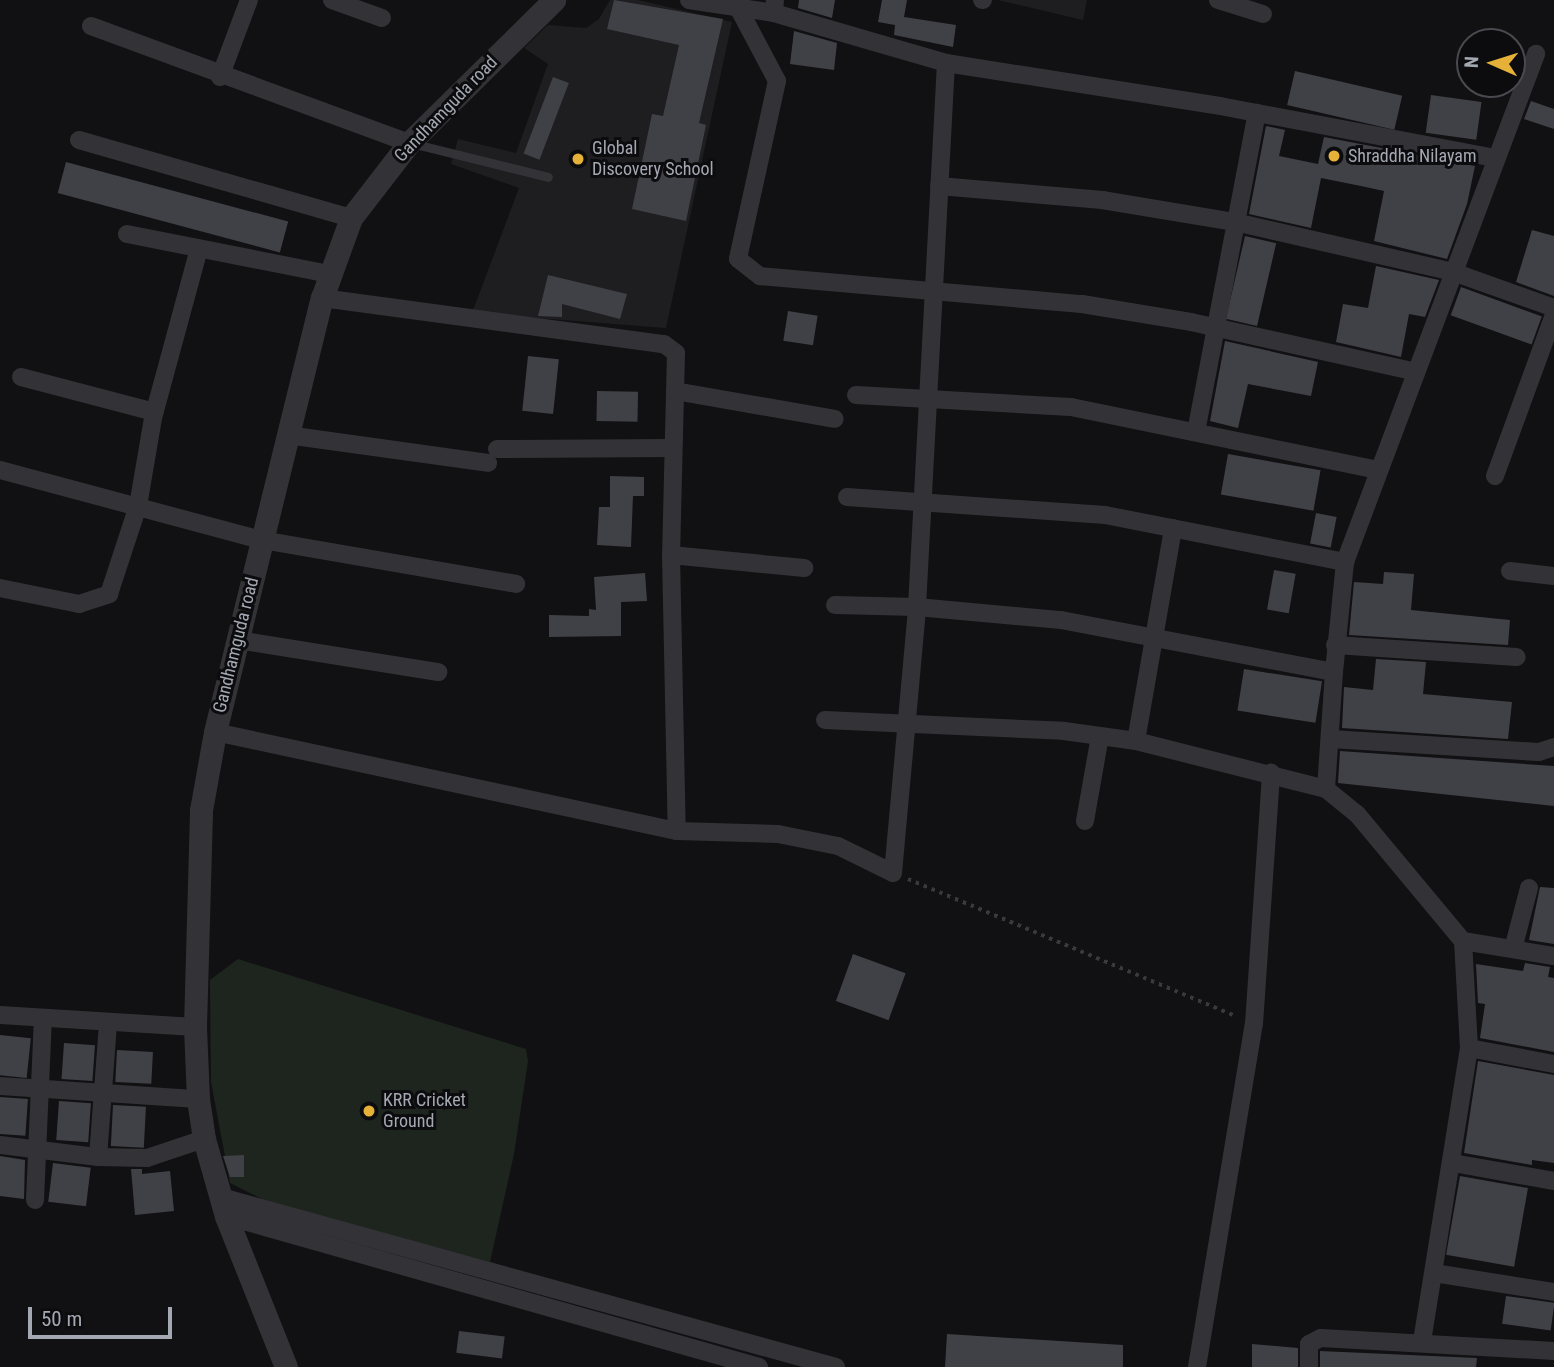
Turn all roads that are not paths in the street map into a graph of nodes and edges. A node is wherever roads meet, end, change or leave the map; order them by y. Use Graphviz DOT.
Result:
graph roads {
  1 [pos="249,0"];
  2 [pos="332,0"];
  3 [pos="554,0"];
  4 [pos="689,0"];
  5 [pos="1218,0"];
  6 [pos="775,7"];
  7 [pos="740,11"];
  8 [pos="1263,14"];
  9 [pos="382,18"];
  10 [pos="91,26"];
  11 [pos="1536,54"];
  12 [pos="946,63"];
  13 [pos="220,76"];
  14 [pos="1257,113"];
  15 [pos="79,140"];
  16 [pos="409,143"];
  17 [pos="1494,158"];
  18 [pos="548,177"];
  19 [pos="939,186"];
  20 [pos="351,218"];
  21 [pos="1235,222"];
  22 [pos="127,234"];
  23 [pos="200,249"];
  24 [pos="1452,272"];
  25 [pos="329,274"];
  26 [pos="935,292"];
  27 [pos="322,298"];
  28 [pos="1554,308"];
  29 [pos="1554,315"];
  30 [pos="1214,328"];
  31 [pos="1416,372"];
  32 [pos="21,377"];
  33 [pos="675,391"];
  34 [pos="856,395"];
  35 [pos="928,400"];
  36 [pos="154,412"];
  37 [pos="835,419"];
  38 [pos="1196,432"];
  39 [pos="287,435"];
  40 [pos="673,448"];
  41 [pos="0,470"];
  42 [pos="1379,470"];
  43 [pos="1495,477"];
  44 [pos="847,497"];
  45 [pos="923,502"];
  46 [pos="138,506"];
  47 [pos="1173,528"];
  48 [pos="262,540"];
  49 [pos="671,555"];
  50 [pos="1345,562"];
  51 [pos="804,568"];
  52 [pos="1510,572"];
  53 [pos="1554,576"];
  54 [pos="516,584"];
  55 [pos="0,588"];
  56 [pos="835,605"];
  57 [pos="917,607"];
  58 [pos="1153,637"];
  59 [pos="238,640"];
  60 [pos="1335,645"];
  61 [pos="1517,657"];
  62 [pos="438,672"];
  63 [pos="1334,672"];
  64 [pos="825,720"];
  65 [pos="907,726"];
  66 [pos="215,732"];
  67 [pos="1100,736"];
  68 [pos="1331,739"];
  69 [pos="1136,741"];
  70 [pos="1554,747"];
  71 [pos="1271,773"];
  72 [pos="1326,789"];
  73 [pos="1085,821"];
  74 [pos="677,831"];
  75 [pos="1529,888"];
  76 [pos="1463,941"];
  77 [pos="1513,949"];
  78 [pos="1554,956"];
  79 [pos="0,1015"];
  80 [pos="43,1019"];
  81 [pos="108,1024"];
  82 [pos="195,1027"];
  83 [pos="1469,1048"];
  84 [pos="1554,1064"];
  85 [pos="0,1086"];
  86 [pos="40,1090"];
  87 [pos="104,1094"];
  88 [pos="198,1099"];
  89 [pos="204,1139"];
  90 [pos="0,1145"];
  91 [pos="38,1150"];
  92 [pos="98,1157"];
  93 [pos="1453,1163"];
  94 [pos="1554,1181"];
  95 [pos="35,1200"];
  96 [pos="223,1207"];
  97 [pos="1434,1273"];
  98 [pos="1554,1292"];
  99 [pos="603,1312"];
  100 [pos="698,1329"];
  101 [pos="1422,1341"];
  102 [pos="690,1346"];
  103 [pos="1554,1352"];
  104 [pos="286,1367"];
  105 [pos="760,1367"];
  106 [pos="836,1367"];
  107 [pos="1197,1367"];
  108 [pos="1309,1367"];
  1 -- 13 [label="street"];
  2 -- 9 [label="street"];
  3 -- 16 [label="street, Gandhamguda road"];
  4 -- 7 [label="street"];
  5 -- 8 [label="street"];
  6 -- 7 [label="street"];
  6 -- 12 [label="street"];
  7 -- 26 [label="street"];
  10 -- 13 [label="street"];
  11 -- 17 [label="street"];
  12 -- 14 [label="street"];
  12 -- 19 [label="street"];
  13 -- 16 [label="street"];
  14 -- 17 [label="street"];
  14 -- 21 [label="street"];
  15 -- 20 [label="street"];
  16 -- 18 [label="lane"];
  16 -- 20 [label="street, Gandhamguda road"];
  17 -- 24 [label="street"];
  19 -- 21 [label="street"];
  19 -- 26 [label="street"];
  20 -- 25 [label="street, Gandhamguda road"];
  21 -- 24 [label="street"];
  21 -- 30 [label="street"];
  22 -- 23 [label="street"];
  23 -- 25 [label="street"];
  23 -- 36 [label="street"];
  24 -- 28 [label="street"];
  24 -- 31 [label="street"];
  25 -- 27 [label="street, Gandhamguda road"];
  26 -- 30 [label="street"];
  26 -- 35 [label="street"];
  27 -- 33 [label="street"];
  27 -- 39 [label="street, Gandhamguda road"];
  29 -- 43 [label="street"];
  30 -- 31 [label="street"];
  30 -- 38 [label="street"];
  31 -- 42 [label="street"];
  32 -- 36 [label="street"];
  33 -- 37 [label="street"];
  33 -- 40 [label="street"];
  34 -- 35 [label="street"];
  35 -- 38 [label="street"];
  35 -- 45 [label="street"];
  36 -- 46 [label="street"];
  38 -- 42 [label="street"];
  39 -- 40 [label="street"];
  39 -- 48 [label="street, Gandhamguda road"];
  40 -- 49 [label="street"];
  41 -- 46 [label="street"];
  42 -- 50 [label="street"];
  44 -- 45 [label="street"];
  45 -- 47 [label="street"];
  45 -- 57 [label="street"];
  46 -- 48 [label="street"];
  46 -- 55 [label="street"];
  47 -- 50 [label="street"];
  47 -- 58 [label="street"];
  48 -- 54 [label="street"];
  48 -- 59 [label="street, Gandhamguda road"];
  49 -- 51 [label="street"];
  49 -- 74 [label="street"];
  50 -- 60 [label="street"];
  52 -- 53 [label="street"];
  56 -- 57 [label="street"];
  57 -- 58 [label="street"];
  57 -- 65 [label="street"];
  58 -- 63 [label="street"];
  58 -- 69 [label="street"];
  59 -- 62 [label="street"];
  59 -- 66 [label="street, Gandhamguda road"];
  60 -- 61 [label="street"];
  60 -- 63 [label="street"];
  63 -- 68 [label="street"];
  64 -- 65 [label="street"];
  65 -- 67 [label="street"];
  65 -- 74 [label="street"];
  66 -- 74 [label="street"];
  66 -- 82 [label="street, Gandhamguda road"];
  67 -- 69 [label="street"];
  67 -- 73 [label="street"];
  68 -- 70 [label="street"];
  68 -- 72 [label="street"];
  69 -- 71 [label="street"];
  71 -- 72 [label="street"];
  71 -- 107 [label="street"];
  72 -- 76 [label="street"];
  75 -- 77 [label="street"];
  76 -- 77 [label="street"];
  76 -- 83 [label="street"];
  77 -- 78 [label="street"];
  79 -- 80 [label="street"];
  80 -- 81 [label="street"];
  80 -- 86 [label="street"];
  81 -- 82 [label="street"];
  81 -- 87 [label="street"];
  82 -- 88 [label="street, Gandhamguda road"];
  83 -- 84 [label="street"];
  83 -- 93 [label="street"];
  85 -- 86 [label="street"];
  86 -- 87 [label="street"];
  86 -- 91 [label="street"];
  87 -- 88 [label="street"];
  87 -- 92 [label="street"];
  88 -- 89 [label="street, Gandhamguda road"];
  89 -- 92 [label="street"];
  89 -- 96 [label="street, Gandhamguda road"];
  90 -- 91 [label="street"];
  91 -- 92 [label="street"];
  91 -- 95 [label="street"];
  93 -- 94 [label="street"];
  93 -- 97 [label="street"];
  96 -- 99 [label="street"];
  96 -- 104 [label="street, Gandhamguda road"];
  97 -- 98 [label="street"];
  97 -- 101 [label="street"];
  99 -- 100 [label="street"];
  99 -- 102 [label="street"];
  100 -- 102 [label="street"];
  100 -- 106 [label="street"];
  101 -- 103 [label="street"];
  101 -- 108 [label="street"];
  102 -- 105 [label="street"];
}
